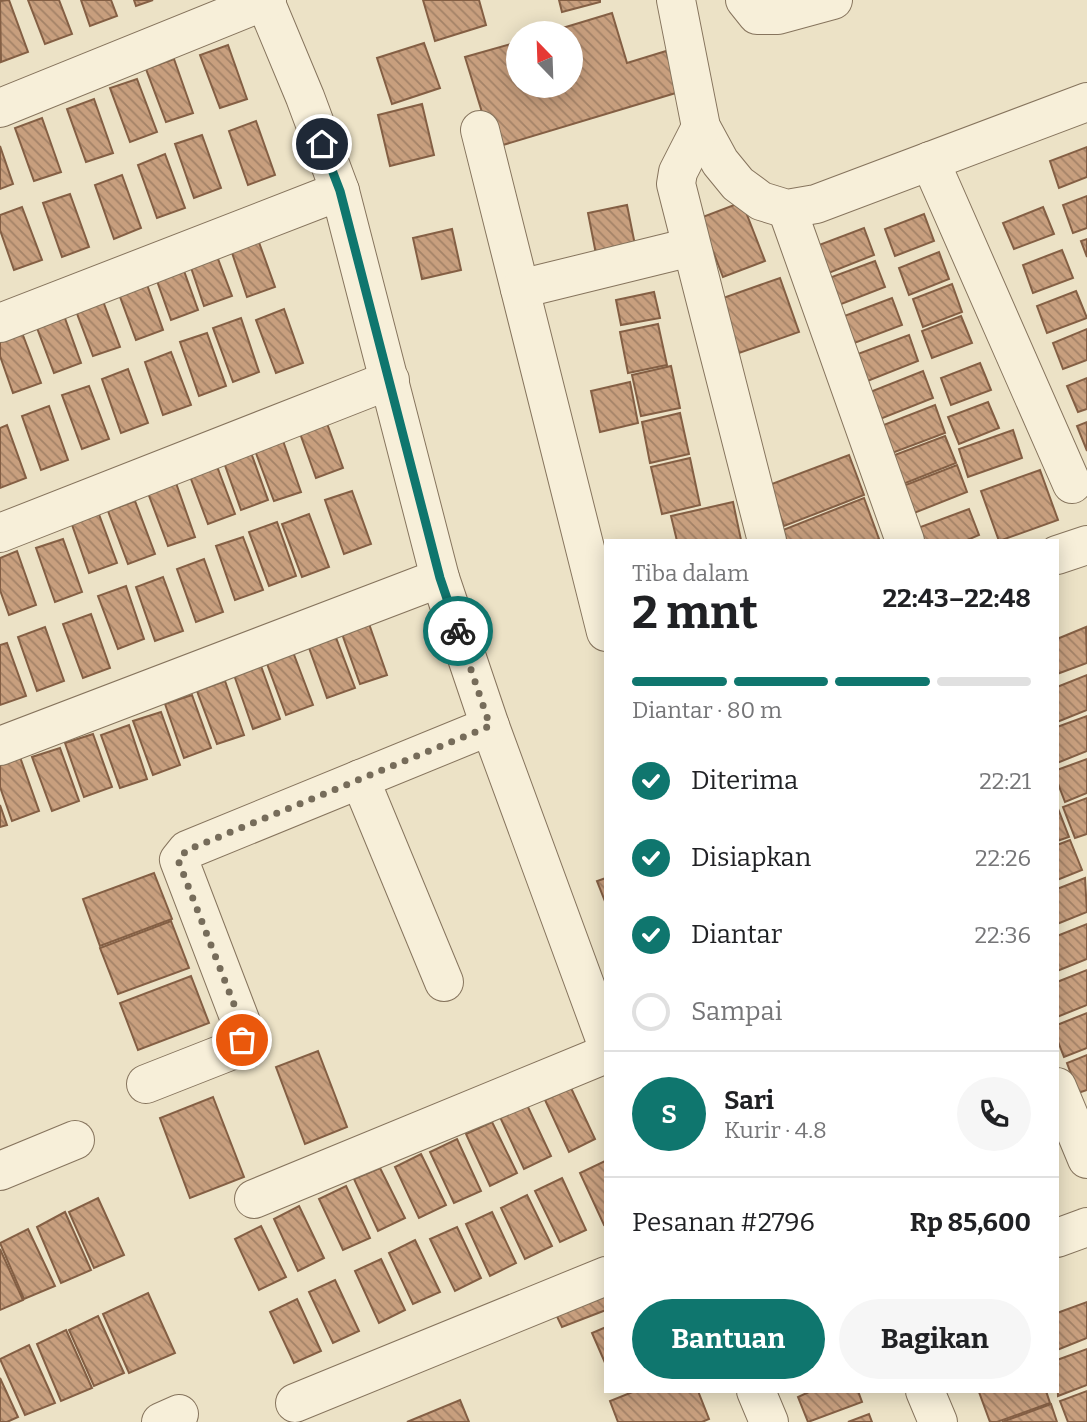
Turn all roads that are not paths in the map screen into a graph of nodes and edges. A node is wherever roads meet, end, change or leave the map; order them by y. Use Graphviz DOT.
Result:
graph roads {
  1 [pos="266,0"];
  2 [pos="676,0"];
  3 [pos="745,0"];
  4 [pos="833,0"];
  5 [pos="1087,102"];
  6 [pos="0,108"];
  7 [pos="701,127"];
  8 [pos="480,130"];
  9 [pos="930,161"];
  10 [pos="340,191"];
  11 [pos="787,209"];
  12 [pos="691,247"];
  13 [pos="520,289"];
  14 [pos="0,323"];
  15 [pos="390,380"];
  16 [pos="1072,484"];
  17 [pos="0,533"];
  18 [pos="766,539"];
  19 [pos="904,539"];
  20 [pos="440,578"];
  21 [pos="604,624"];
  22 [pos="490,726"];
  23 [pos="0,746"];
  24 [pos="360,779"];
  25 [pos="444,982"];
  26 [pos="604,1037"];
  27 [pos="604,1055"];
  28 [pos="146,1084"];
  29 [pos="1059,1092"];
  30 [pos="75,1140"];
  31 [pos="1087,1159"];
  32 [pos="0,1171"];
  33 [pos="254,1199"];
  34 [pos="1087,1227"];
  35 [pos="1059,1237"];
  36 [pos="604,1277"];
  37 [pos="757,1393"];
  38 [pos="926,1393"];
  39 [pos="295,1403"];
  40 [pos="769,1422"];
  41 [pos="938,1422"];
  1 -- 6 [label="street"];
  1 -- 10 [label="street"];
  2 -- 7 [label="street"];
  3 -- 4 [label="street"];
  5 -- 9 [label="street"];
  7 -- 11 [label="street"];
  7 -- 12 [label="street"];
  8 -- 13 [label="street"];
  9 -- 11 [label="street"];
  9 -- 16 [label="street"];
  10 -- 14 [label="street"];
  10 -- 15 [label="street"];
  11 -- 19 [label="street"];
  12 -- 13 [label="street"];
  12 -- 18 [label="street"];
  13 -- 21 [label="street"];
  15 -- 17 [label="street"];
  15 -- 20 [label="street"];
  20 -- 22 [label="street"];
  20 -- 23 [label="street"];
  22 -- 24 [label="street"];
  22 -- 26 [label="street"];
  24 -- 25 [label="street"];
  24 -- 28 [label="street"];
  27 -- 33 [label="street"];
  29 -- 31 [label="street"];
  30 -- 32 [label="street"];
  34 -- 35 [label="street"];
  36 -- 39 [label="street"];
  37 -- 40 [label="street"];
  38 -- 41 [label="street"];
}
